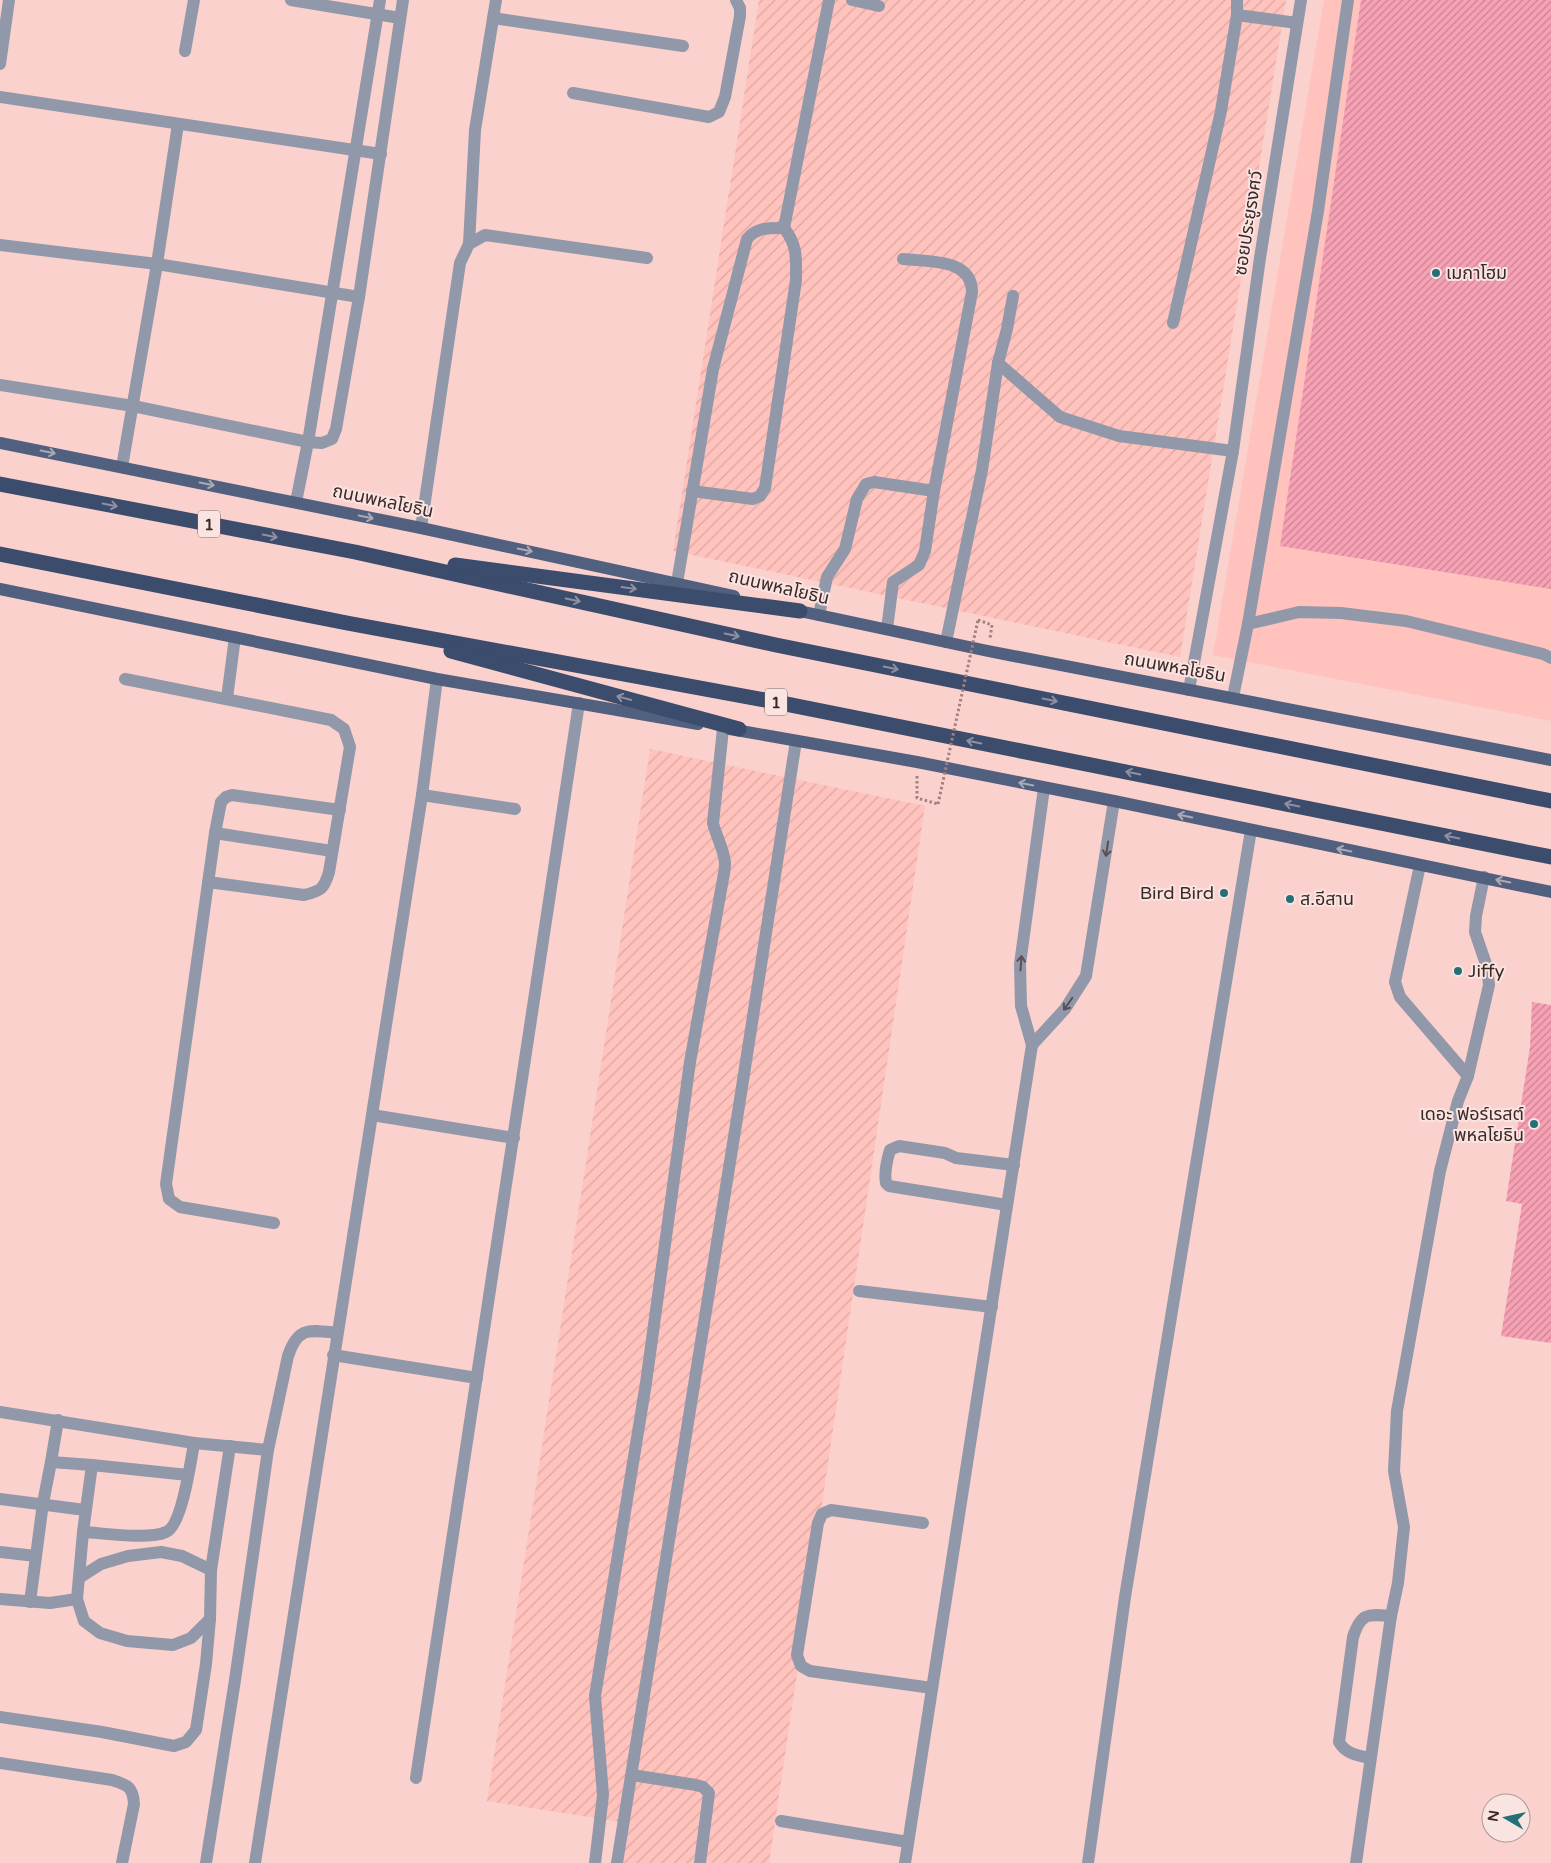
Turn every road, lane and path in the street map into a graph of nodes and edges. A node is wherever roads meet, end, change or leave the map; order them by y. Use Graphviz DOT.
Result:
graph roads {
  1 [pos="9,0"];
  2 [pos="194,0"];
  3 [pos="291,0"];
  4 [pos="380,0"];
  5 [pos="403,0"];
  6 [pos="496,0"];
  7 [pos="736,0"];
  8 [pos="829,0"];
  9 [pos="852,0"];
  10 [pos="1238,0"];
  11 [pos="1301,0"];
  12 [pos="1348,0"];
  13 [pos="879,6"];
  14 [pos="378,15"];
  15 [pos="1237,16"];
  16 [pos="400,18"];
  17 [pos="493,18"];
  18 [pos="1297,24"];
  19 [pos="683,46"];
  20 [pos="185,51"];
  21 [pos="0,64"];
  22 [pos="573,93"];
  23 [pos="0,97"];
  24 [pos="178,124"];
  25 [pos="356,151"];
  26 [pos="381,154"];
  27 [pos="784,228"];
  28 [pos="469,244"];
  29 [pos="0,245"];
  30 [pos="647,258"];
  31 [pos="903,259"];
  32 [pos="157,264"];
  33 [pos="332,294"];
  34 [pos="1013,296"];
  35 [pos="359,298"];
  36 [pos="1173,323"];
  37 [pos="998,363"];
  38 [pos="0,385"];
  39 [pos="133,406"];
  40 [pos="308,442"];
  41 [pos="0,443"];
  42 [pos="1233,451"];
  43 [pos="122,467"];
  44 [pos="0,484"];
  45 [pos="692,491"];
  46 [pos="934,491"];
  47 [pos="296,502"];
  48 [pos="421,528"];
  49 [pos="355,552"];
  50 [pos="0,554"];
  51 [pos="677,583"];
  52 [pos="0,589"];
  53 [pos="800,611"];
  54 [pos="820,615"];
  55 [pos="347,623"];
  56 [pos="1248,624"];
  57 [pos="887,629"];
  58 [pos="235,637"];
  59 [pos="946,642"];
  60 [pos="988,651"];
  61 [pos="1551,658"];
  62 [pos="125,679"];
  63 [pos="437,679"];
  64 [pos="1189,690"];
  65 [pos="1233,697"];
  66 [pos="227,698"];
  67 [pos="579,703"];
  68 [pos="723,729"];
  69 [pos="739,729"];
  70 [pos="796,741"];
  71 [pos="1551,760"];
  72 [pos="917,762"];
  73 [pos="1044,788"];
  74 [pos="422,795"];
  75 [pos="1551,800"];
  76 [pos="1114,801"];
  77 [pos="515,809"];
  78 [pos="340,810"];
  79 [pos="1251,830"];
  80 [pos="215,832"];
  81 [pos="332,851"];
  82 [pos="1551,857"];
  83 [pos="1420,866"];
  84 [pos="1484,877"];
  85 [pos="208,882"];
  86 [pos="1551,892"];
  87 [pos="1032,1045"];
  88 [pos="1468,1076"];
  89 [pos="372,1115"];
  90 [pos="514,1138"];
  91 [pos="1014,1165"];
  92 [pos="1007,1205"];
  93 [pos="274,1223"];
  94 [pos="859,1291"];
  95 [pos="992,1308"];
  96 [pos="337,1332"];
  97 [pos="333,1355"];
  98 [pos="477,1378"];
  99 [pos="0,1412"];
  100 [pos="58,1420"];
  101 [pos="194,1443"];
  102 [pos="230,1446"];
  103 [pos="268,1450"];
  104 [pos="51,1462"];
  105 [pos="92,1465"];
  106 [pos="188,1475"];
  107 [pos="0,1499"];
  108 [pos="44,1503"];
  109 [pos="85,1510"];
  110 [pos="923,1523"];
  111 [pos="83,1532"];
  112 [pos="0,1552"];
  113 [pos="36,1556"];
  114 [pos="211,1570"];
  115 [pos="79,1578"];
  116 [pos="0,1599"];
  117 [pos="77,1599"];
  118 [pos="30,1602"];
  119 [pos="1391,1616"];
  120 [pos="210,1619"];
  121 [pos="932,1688"];
  122 [pos="0,1716"];
  123 [pos="1370,1758"];
  124 [pos="0,1763"];
  125 [pos="632,1775"];
  126 [pos="416,1778"];
  127 [pos="781,1821"];
  128 [pos="908,1842"];
  129 [pos="122,1863"];
  130 [pos="206,1863"];
  131 [pos="255,1863"];
  132 [pos="595,1863"];
  133 [pos="618,1863"];
  134 [pos="700,1863"];
  135 [pos="905,1863"];
  136 [pos="1088,1863"];
  137 [pos="1356,1863"];
  1 -- 21 [label="street"];
  2 -- 20 [label="street"];
  3 -- 14 [label="street"];
  4 -- 14 [label="street"];
  5 -- 16 [label="street"];
  6 -- 17 [label="street"];
  7 -- 22 [label="street"];
  8 -- 27 [label="street"];
  9 -- 13 [label="street"];
  10 -- 15 [label="street"];
  11 -- 18 [label="street, ซอยประยูรงศว์"];
  12 -- 56 [label="street"];
  14 -- 16 [label="street"];
  14 -- 25 [label="street"];
  15 -- 18 [label="street"];
  15 -- 36 [label="street"];
  16 -- 26 [label="street"];
  17 -- 19 [label="street"];
  17 -- 28 [label="street"];
  18 -- 42 [label="street, ซอยประยูรงศว์"];
  23 -- 24 [label="street"];
  24 -- 25 [label="street"];
  24 -- 32 [label="street"];
  25 -- 26 [label="street"];
  25 -- 33 [label="street"];
  26 -- 35 [label="street"];
  27 -- 45 [label="street"];
  27 -- 45 [label="street"];
  28 -- 30 [label="street"];
  28 -- 48 [label="street"];
  29 -- 32 [label="street"];
  31 -- 46 [label="street"];
  32 -- 33 [label="street"];
  32 -- 39 [label="street"];
  33 -- 35 [label="street"];
  33 -- 40 [label="street"];
  34 -- 37 [label="street"];
  35 -- 40 [label="street"];
  37 -- 42 [label="street"];
  37 -- 59 [label="street"];
  38 -- 39 [label="street"];
  39 -- 40 [label="street"];
  39 -- 43 [label="street"];
  40 -- 47 [label="street"];
  41 -- 43 [label="main road, ถนนพหลโยธิน / 1, one-way"];
  42 -- 64 [label="street, ซอยประยูรงศว์"];
  43 -- 47 [label="main road, ถนนพหลโยธิน / 1, one-way"];
  44 -- 49 [label="highway, 1, one-way"];
  45 -- 51 [label="street"];
  46 -- 54 [label="street"];
  46 -- 57 [label="street"];
  47 -- 48 [label="main road, ถนนพหลโยธิน / 1, one-way"];
  48 -- 51 [label="main road, ถนนพหลโยธิน / 1, one-way"];
  49 -- 53 [label="highway, one-way"];
  49 -- 75 [label="highway, 1, one-way"];
  50 -- 55 [label="highway, 1"];
  51 -- 53 [label="main road, ถนนพหลโยธิน / 1"];
  52 -- 58 [label="main road, 1"];
  53 -- 54 [label="main road, ถนนพหลโยธิน / 1"];
  54 -- 57 [label="main road, ถนนพหลโยธิน / 1"];
  69 -- 55 [label="highway, one-way"];
  82 -- 55 [label="highway, 1, one-way"];
  56 -- 61 [label="street"];
  56 -- 65 [label="street"];
  57 -- 59 [label="main road, ถนนพหลโยธิน / 1"];
  58 -- 63 [label="main road, 1"];
  58 -- 66 [label="street"];
  59 -- 60 [label="main road, ถนนพหลโยธิน / 1"];
  60 -- 64 [label="main road, ถนนพหลโยธิน / 1"];
  60 -- 72 [label="path, bridge"];
  62 -- 66 [label="street"];
  63 -- 67 [label="main road, 1"];
  63 -- 74 [label="street"];
  64 -- 65 [label="main road, ถนนพหลโยธิน / 1"];
  65 -- 71 [label="main road, ถนนพหลโยธิน / 1"];
  66 -- 78 [label="street"];
  67 -- 68 [label="main road, 1"];
  67 -- 90 [label="street"];
  68 -- 69 [label="main road, 1"];
  68 -- 132 [label="street"];
  69 -- 70 [label="main road, 1"];
  70 -- 72 [label="main road, 1"];
  70 -- 125 [label="street"];
  73 -- 72 [label="main road, 1, one-way"];
  73 -- 76 [label="main road, 1"];
  87 -- 73 [label="street, one-way"];
  74 -- 77 [label="street"];
  74 -- 89 [label="street"];
  79 -- 76 [label="main road, 1, one-way"];
  76 -- 87 [label="street, one-way"];
  78 -- 80 [label="street"];
  78 -- 81 [label="street"];
  83 -- 79 [label="main road, 1, one-way"];
  79 -- 136 [label="street"];
  80 -- 81 [label="street"];
  80 -- 85 [label="street"];
  81 -- 85 [label="street"];
  83 -- 84 [label="main road, 1"];
  83 -- 88 [label="street"];
  86 -- 84 [label="main road, 1, one-way"];
  84 -- 88 [label="street"];
  85 -- 93 [label="street"];
  87 -- 91 [label="street"];
  88 -- 119 [label="street"];
  89 -- 90 [label="street"];
  89 -- 96 [label="street"];
  90 -- 98 [label="street"];
  91 -- 92 [label="street"];
  91 -- 92 [label="street"];
  92 -- 95 [label="street"];
  94 -- 95 [label="street"];
  95 -- 121 [label="street"];
  96 -- 97 [label="street"];
  96 -- 103 [label="street"];
  97 -- 98 [label="street"];
  97 -- 131 [label="street"];
  98 -- 126 [label="street"];
  99 -- 100 [label="street"];
  100 -- 101 [label="street"];
  100 -- 104 [label="street"];
  101 -- 102 [label="street"];
  101 -- 106 [label="street"];
  102 -- 103 [label="street"];
  102 -- 114 [label="street"];
  103 -- 130 [label="street"];
  104 -- 105 [label="street"];
  104 -- 108 [label="street"];
  105 -- 106 [label="street"];
  105 -- 109 [label="street"];
  106 -- 111 [label="street"];
  107 -- 108 [label="street"];
  108 -- 109 [label="street"];
  108 -- 113 [label="street"];
  109 -- 111 [label="street"];
  110 -- 121 [label="street"];
  111 -- 115 [label="street"];
  112 -- 113 [label="street"];
  113 -- 118 [label="street"];
  114 -- 115 [label="street"];
  114 -- 120 [label="street"];
  115 -- 117 [label="street"];
  116 -- 118 [label="street"];
  117 -- 118 [label="street"];
  117 -- 120 [label="street"];
  119 -- 123 [label="street"];
  119 -- 123 [label="street"];
  120 -- 122 [label="street"];
  121 -- 128 [label="street"];
  123 -- 137 [label="street"];
  124 -- 129 [label="street"];
  125 -- 133 [label="street"];
  125 -- 134 [label="street"];
  127 -- 128 [label="street"];
  128 -- 135 [label="street"];
}
